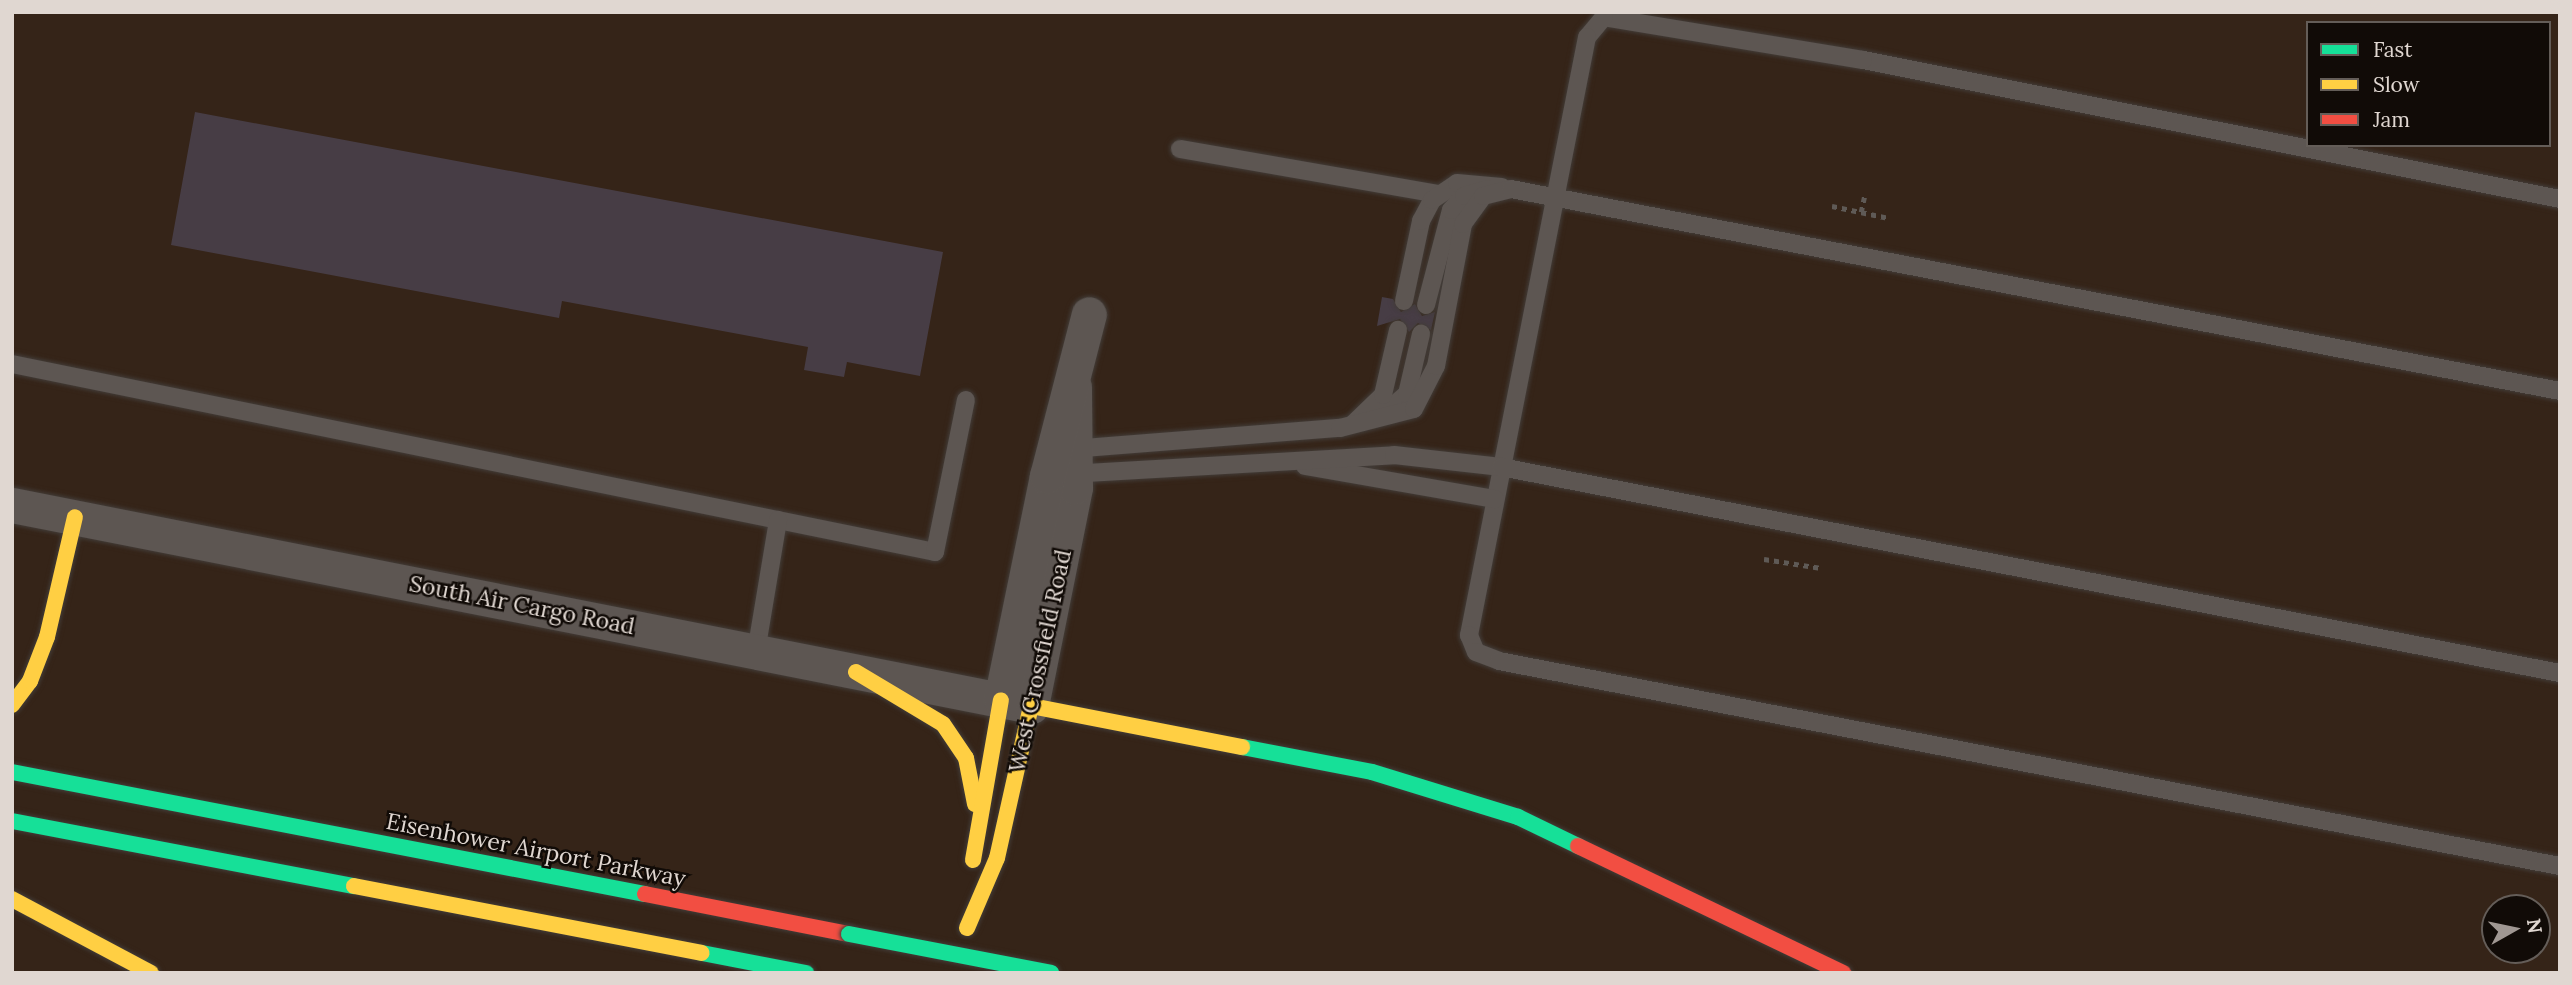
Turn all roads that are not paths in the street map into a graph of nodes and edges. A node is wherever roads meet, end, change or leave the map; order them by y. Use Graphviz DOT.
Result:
graph roads {
  1 [pos="1180,149"];
  2 [pos="1515,189"];
  3 [pos="1437,194"];
  4 [pos="1556,194"];
  5 [pos="2560,199"];
  6 [pos="1404,301"];
  7 [pos="1426,305"];
  8 [pos="1089,314"];
  9 [pos="1398,330"];
  10 [pos="1420,334"];
  11 [pos="12,364"];
  12 [pos="2560,391"];
  13 [pos="966,400"];
  14 [pos="1344,427"];
  15 [pos="1064,461"];
  16 [pos="1277,461"];
  17 [pos="1501,467"];
  18 [pos="1495,499"];
  19 [pos="12,505"];
  20 [pos="75,517"];
  21 [pos="778,520"];
  22 [pos="756,652"];
  23 [pos="856,671"];
  24 [pos="2560,673"];
  25 [pos="1016,703"];
  26 [pos="12,705"];
  27 [pos="12,772"];
  28 [pos="12,821"];
  29 [pos="977,839"];
  30 [pos="2560,866"];
  31 [pos="12,899"];
  32 [pos="967,928"];
  33 [pos="151,973"];
  34 [pos="806,973"];
  35 [pos="958,973"];
  36 [pos="1051,973"];
  37 [pos="1843,973"];
  1 -- 3 [label="lane"];
  2 -- 3 [label="lane"];
  2 -- 4 [label="lane"];
  2 -- 7 [label="lane"];
  2 -- 14 [label="lane"];
  3 -- 6 [label="lane"];
  4 -- 5 [label="lane"];
  4 -- 12 [label="lane"];
  4 -- 17 [label="lane"];
  8 -- 15 [label="street, West Crossfield Road"];
  9 -- 14 [label="lane"];
  10 -- 14 [label="lane"];
  11 -- 21 [label="lane"];
  13 -- 21 [label="lane"];
  14 -- 15 [label="lane"];
  15 -- 16 [label="lane"];
  15 -- 25 [label="street, West Crossfield Road"];
  16 -- 17 [label="lane"];
  16 -- 18 [label="lane"];
  17 -- 18 [label="lane"];
  17 -- 24 [label="lane"];
  18 -- 30 [label="lane"];
  19 -- 20 [label="street, South Air Cargo Road"];
  20 -- 22 [label="street, South Air Cargo Road"];
  20 -- 26 [label="main road"];
  21 -- 22 [label="lane"];
  22 -- 23 [label="street, South Air Cargo Road"];
  23 -- 25 [label="street, South Air Cargo Road"];
  23 -- 29 [label="main road"];
  25 -- 29 [label="main road, West Crossfield Road"];
  25 -- 32 [label="main road, West Crossfield Road"];
  25 -- 37 [label="main road"];
  27 -- 36 [label="main road, Eisenhower Airport Parkway, bridge"];
  28 -- 34 [label="main road"];
  29 -- 32 [label="main road, West Crossfield Road"];
  31 -- 33 [label="main road"];
  32 -- 35 [label="main road, West Crossfield Road"];
}
